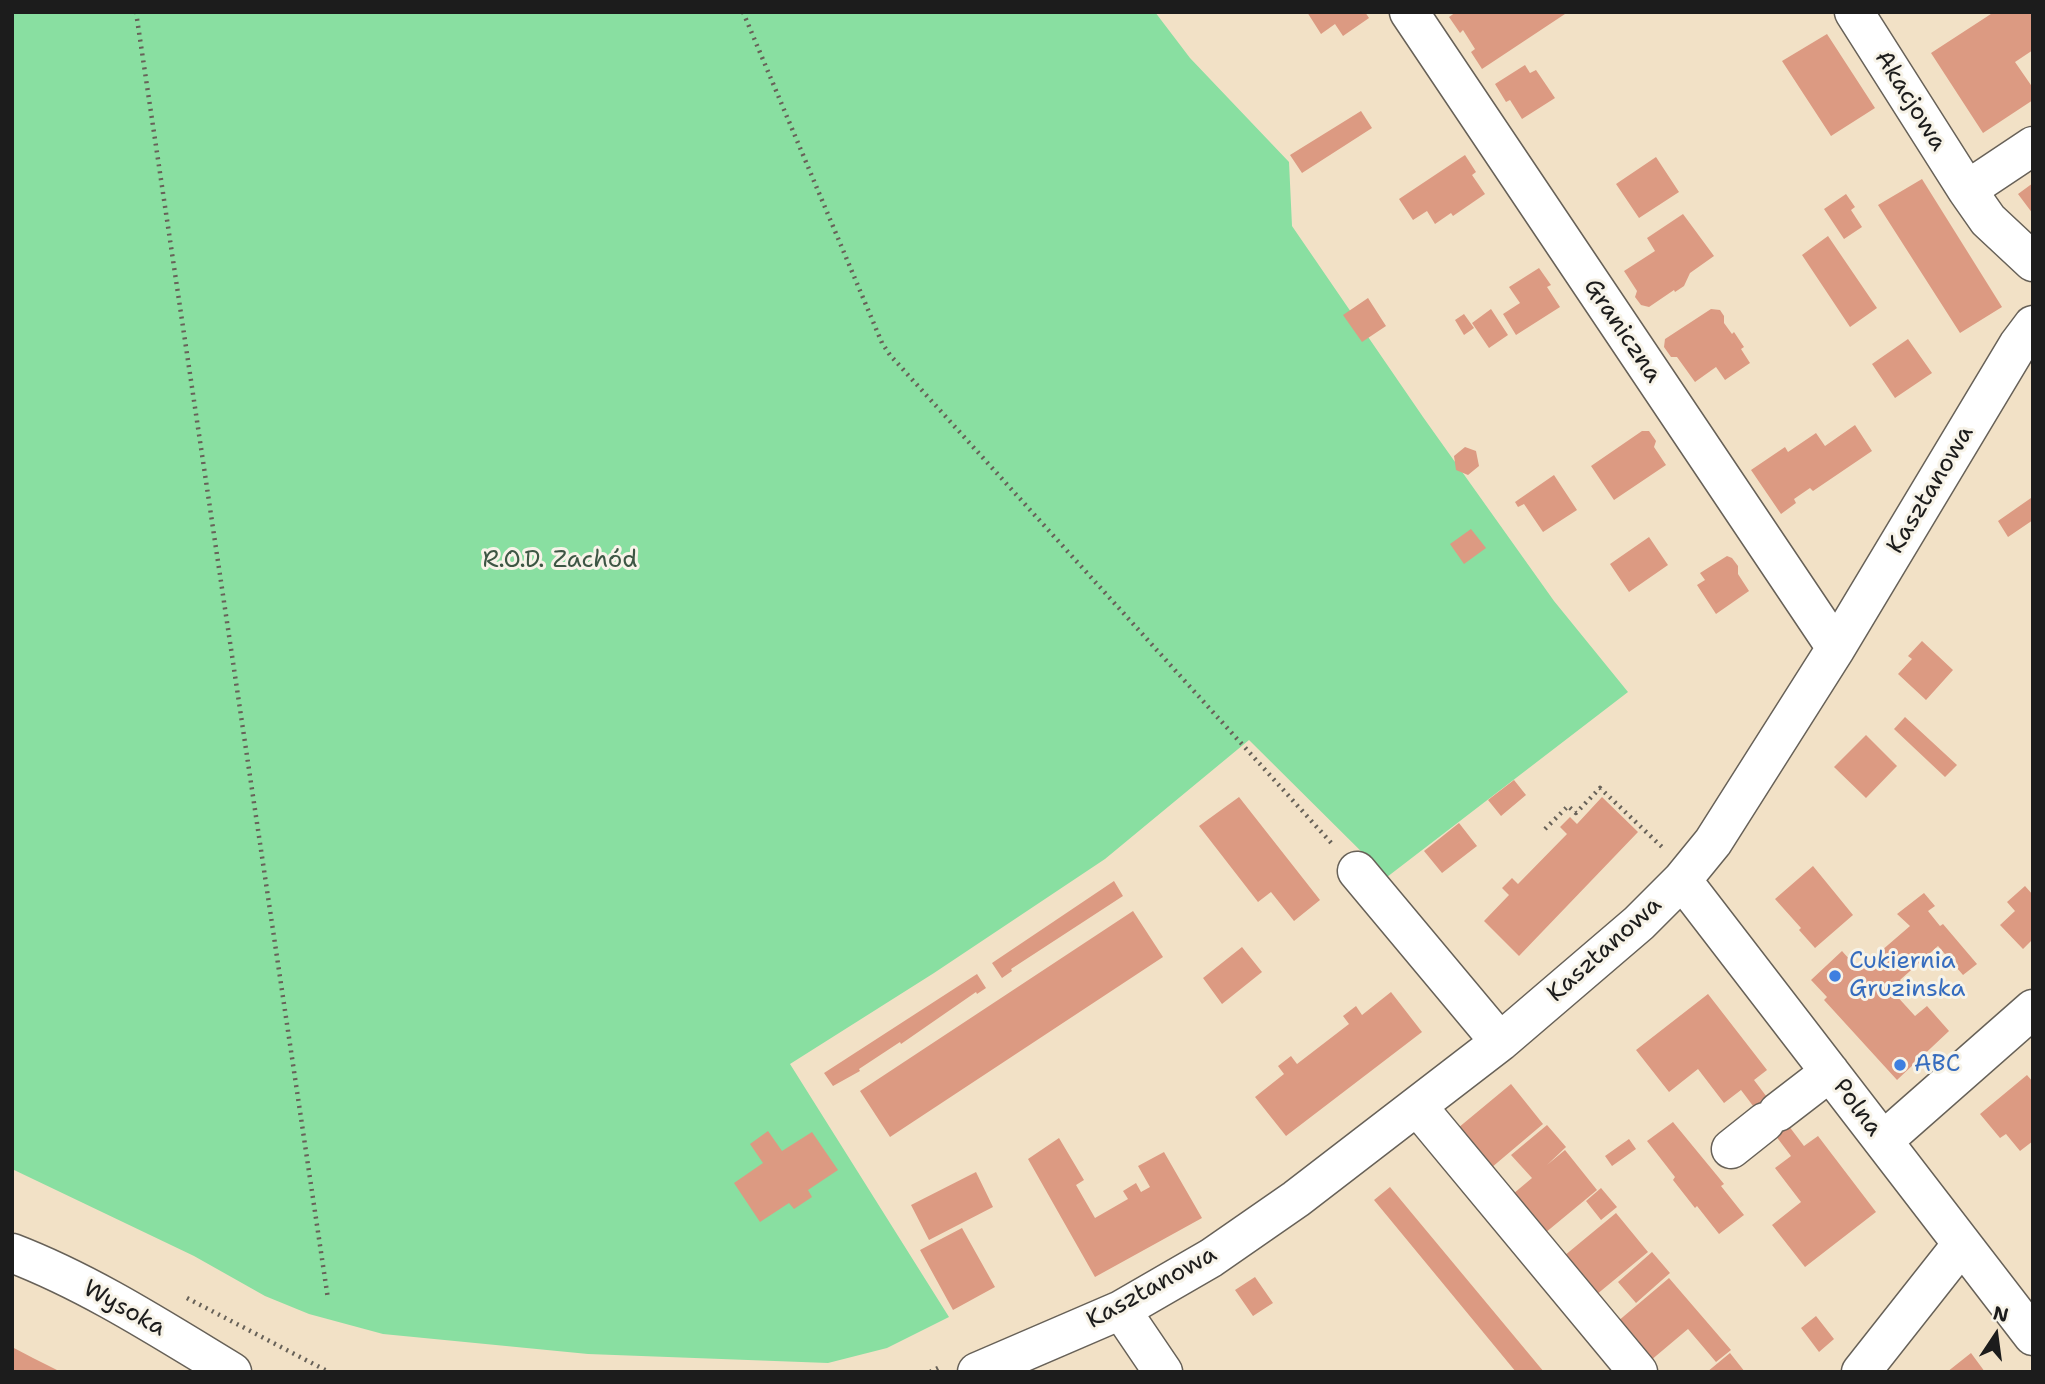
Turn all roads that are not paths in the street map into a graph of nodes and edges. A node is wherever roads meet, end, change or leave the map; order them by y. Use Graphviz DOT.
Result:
graph roads {
  1 [pos="1409,12"];
  2 [pos="1854,12"];
  3 [pos="2033,146"];
  4 [pos="1967,190"];
  5 [pos="2033,262"];
  6 [pos="2033,325"];
  7 [pos="1836,648"];
  8 [pos="1357,871"];
  9 [pos="1682,880"];
  10 [pos="2033,1009"];
  11 [pos="1500,1042"];
  12 [pos="1829,1072"];
  13 [pos="1417,1106"];
  14 [pos="1883,1141"];
  15 [pos="1731,1149"];
  16 [pos="1962,1244"];
  17 [pos="12,1253"];
  18 [pos="1121,1310"];
  19 [pos="2033,1336"];
  20 [pos="966,1366"];
  21 [pos="232,1372"];
  22 [pos="1163,1372"];
  23 [pos="1638,1372"];
  24 [pos="1861,1372"];
  1 -- 7 [label="street, Graniczna"];
  2 -- 4 [label="street, Akacjowa"];
  3 -- 4 [label="street"];
  4 -- 5 [label="street, Akacjowa"];
  6 -- 7 [label="street, Kasztanowa"];
  7 -- 9 [label="street, Kasztanowa"];
  8 -- 11 [label="street"];
  9 -- 11 [label="street, Kasztanowa"];
  9 -- 12 [label="street, Polna"];
  10 -- 14 [label="street"];
  11 -- 13 [label="street, Kasztanowa"];
  12 -- 14 [label="street, Polna"];
  12 -- 15 [label="street"];
  13 -- 18 [label="street, Kasztanowa"];
  13 -- 23 [label="street"];
  14 -- 16 [label="street, Polna"];
  16 -- 19 [label="street, Polna"];
  16 -- 24 [label="street"];
  17 -- 21 [label="street, Wysoka"];
  18 -- 20 [label="street, Kasztanowa"];
  18 -- 22 [label="street"];
}
